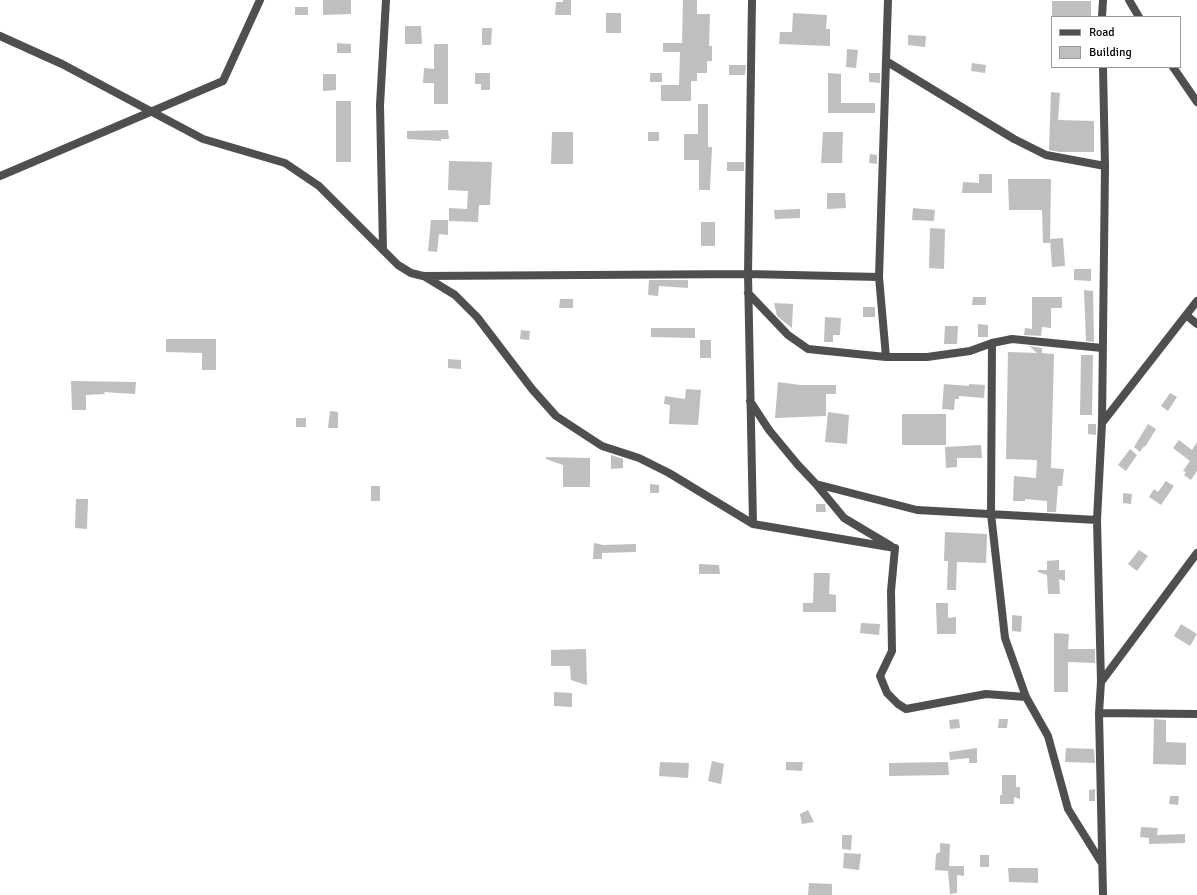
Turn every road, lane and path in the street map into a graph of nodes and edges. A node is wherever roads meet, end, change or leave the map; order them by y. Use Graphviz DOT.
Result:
graph roads {
  1 [pos="260,0"];
  2 [pos="386,0"];
  3 [pos="752,0"];
  4 [pos="888,0"];
  5 [pos="1103,0"];
  6 [pos="1129,0"];
  7 [pos="1102,16"];
  8 [pos="1138,16"];
  9 [pos="0,36"];
  10 [pos="886,61"];
  11 [pos="1103,68"];
  12 [pos="1174,68"];
  13 [pos="1197,102"];
  14 [pos="151,111"];
  15 [pos="1105,166"];
  16 [pos="1,175"];
  17 [pos="383,250"];
  18 [pos="748,274"];
  19 [pos="423,276"];
  20 [pos="878,277"];
  21 [pos="748,293"];
  22 [pos="1197,300"];
  23 [pos="1186,315"];
  24 [pos="1197,324"];
  25 [pos="992,343"];
  26 [pos="1102,348"];
  27 [pos="886,357"];
  28 [pos="750,400"];
  29 [pos="1102,423"];
  30 [pos="816,484"];
  31 [pos="991,514"];
  32 [pos="1097,520"];
  33 [pos="753,524"];
  34 [pos="895,548"];
  35 [pos="1197,553"];
  36 [pos="1101,682"];
  37 [pos="1026,697"];
  38 [pos="1099,713"];
  39 [pos="1197,714"];
  40 [pos="1102,863"];
  41 [pos="1103,895"];
  1 -- 14 [label="street"];
  2 -- 17 [label="street"];
  3 -- 18 [label="street"];
  4 -- 10 [label="street"];
  5 -- 7 [label="street"];
  6 -- 8 [label="street"];
  9 -- 14 [label="street"];
  10 -- 15 [label="street"];
  10 -- 20 [label="street"];
  11 -- 15 [label="street"];
  12 -- 13 [label="street"];
  14 -- 16 [label="street"];
  14 -- 17 [label="street"];
  15 -- 26 [label="street"];
  17 -- 19 [label="street"];
  18 -- 19 [label="street"];
  18 -- 20 [label="street"];
  18 -- 21 [label="street"];
  19 -- 33 [label="street"];
  20 -- 27 [label="street"];
  21 -- 27 [label="street"];
  21 -- 28 [label="street"];
  22 -- 23 [label="street"];
  23 -- 24 [label="street"];
  23 -- 29 [label="street"];
  25 -- 26 [label="street"];
  25 -- 27 [label="street"];
  25 -- 31 [label="street"];
  26 -- 29 [label="street"];
  28 -- 30 [label="street"];
  28 -- 33 [label="street"];
  29 -- 32 [label="street"];
  30 -- 31 [label="street"];
  30 -- 34 [label="street"];
  31 -- 32 [label="street"];
  31 -- 37 [label="street"];
  32 -- 36 [label="street"];
  33 -- 34 [label="street"];
  34 -- 37 [label="street"];
  35 -- 36 [label="street"];
  36 -- 38 [label="street"];
  37 -- 40 [label="street"];
  38 -- 39 [label="street"];
  38 -- 40 [label="street"];
  40 -- 41 [label="street"];
}
